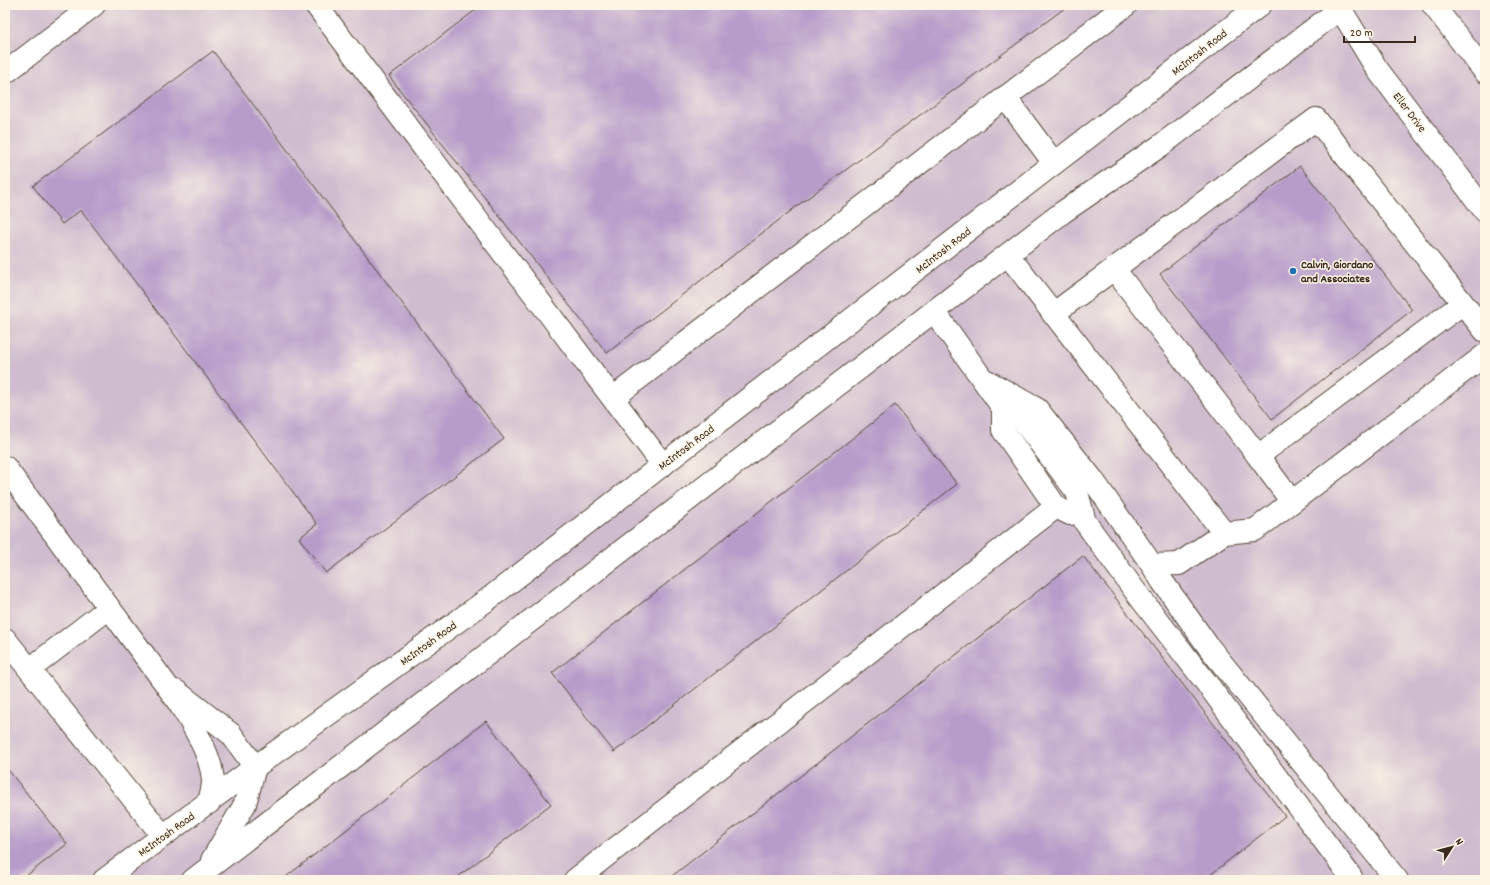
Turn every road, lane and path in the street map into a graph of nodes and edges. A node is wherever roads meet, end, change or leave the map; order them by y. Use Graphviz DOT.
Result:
graph roads {
  1 [pos="94,5"];
  2 [pos="1126,5"];
  3 [pos="1260,5"];
  4 [pos="1434,5"];
  5 [pos="1341,6"];
  6 [pos="322,7"];
  7 [pos="1485,72"];
  8 [pos="5,73"];
  9 [pos="1005,97"];
  10 [pos="1054,163"];
  11 [pos="1485,211"];
  12 [pos="1008,255"];
  13 [pos="1114,269"];
  14 [pos="1462,304"];
  15 [pos="934,311"];
  16 [pos="1053,314"];
  17 [pos="1485,331"];
  18 [pos="1485,355"];
  19 [pos="982,378"];
  20 [pos="613,398"];
  21 [pos="1003,408"];
  22 [pos="1258,456"];
  23 [pos="664,465"];
  24 [pos="6,471"];
  25 [pos="1292,502"];
  26 [pos="1056,507"];
  27 [pos="1085,522"];
  28 [pos="1224,533"];
  29 [pos="1152,565"];
  30 [pos="109,608"];
  31 [pos="5,639"];
  32 [pos="30,669"];
  33 [pos="167,684"];
  34 [pos="255,767"];
  35 [pos="209,803"];
  36 [pos="164,836"];
  37 [pos="199,875"];
  38 [pos="104,880"];
  39 [pos="575,880"];
  40 [pos="1347,880"];
  41 [pos="1397,880"];
  1 -- 8 [label="street"];
  2 -- 9 [label="street"];
  3 -- 10 [label="street, McIntosh Road"];
  4 -- 7 [label="street"];
  5 -- 11 [label="street, Eller Drive"];
  5 -- 12 [label="street"];
  6 -- 20 [label="street"];
  9 -- 10 [label="street"];
  9 -- 20 [label="street"];
  10 -- 23 [label="street, McIntosh Road"];
  12 -- 15 [label="street"];
  12 -- 16 [label="street"];
  13 -- 14 [label="street"];
  13 -- 16 [label="street"];
  13 -- 22 [label="street"];
  14 -- 17 [label="street"];
  14 -- 22 [label="street"];
  15 -- 19 [label="street"];
  15 -- 37 [label="street"];
  16 -- 28 [label="street"];
  18 -- 25 [label="street"];
  19 -- 21 [label="street"];
  19 -- 29 [label="street"];
  20 -- 23 [label="street"];
  21 -- 26 [label="street"];
  21 -- 27 [label="street"];
  22 -- 25 [label="street"];
  23 -- 34 [label="street, McIntosh Road"];
  24 -- 30 [label="street"];
  25 -- 28 [label="street"];
  26 -- 27 [label="street"];
  26 -- 39 [label="street"];
  27 -- 40 [label="street"];
  28 -- 29 [label="street"];
  29 -- 41 [label="street"];
  30 -- 32 [label="street"];
  30 -- 33 [label="street"];
  31 -- 32 [label="street"];
  32 -- 36 [label="street"];
  33 -- 34 [label="street"];
  33 -- 35 [label="street"];
  34 -- 35 [label="street, McIntosh Road"];
  34 -- 37 [label="street"];
  35 -- 36 [label="street, McIntosh Road"];
  36 -- 38 [label="street, McIntosh Road"];
}
